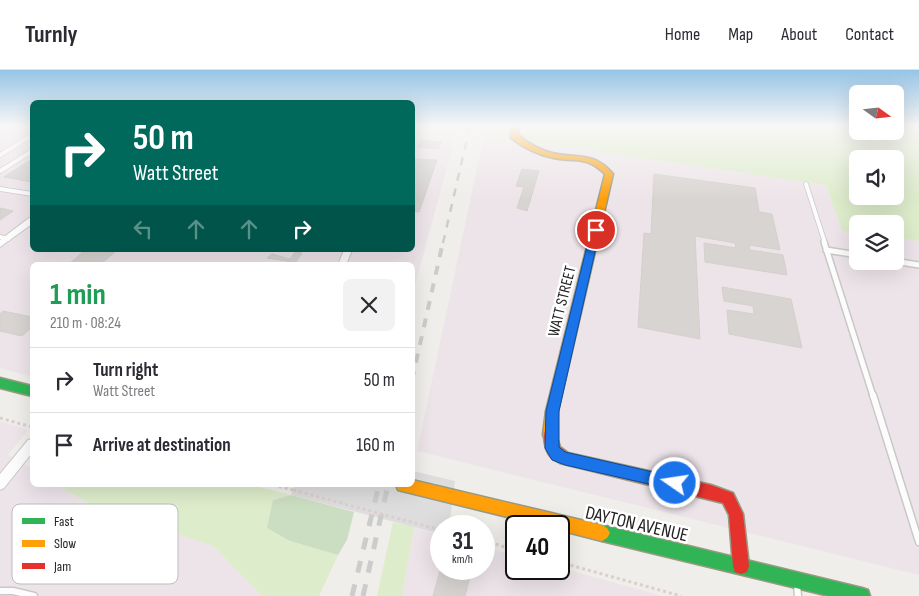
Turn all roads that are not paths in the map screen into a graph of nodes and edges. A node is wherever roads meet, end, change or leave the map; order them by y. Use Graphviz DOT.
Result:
graph roads {
  1 [pos="30,151"];
  2 [pos="538,151"];
  3 [pos="0,171"];
  4 [pos="806,184"];
  5 [pos="0,189"];
  6 [pos="30,194"];
  7 [pos="30,221"];
  8 [pos="4,238"];
  9 [pos="0,244"];
  10 [pos="826,250"];
  11 [pos="849,254"];
  12 [pos="904,263"];
  13 [pos="919,265"];
  14 [pos="0,383"];
  15 [pos="30,390"];
  16 [pos="30,446"];
  17 [pos="0,484"];
  18 [pos="411,487"];
  19 [pos="918,535"];
  20 [pos="919,542"];
  21 [pos="741,566"];
  22 [pos="796,580"];
  23 [pos="0,591"];
  24 [pos="34,596"];
  25 [pos="798,596"];
  26 [pos="862,596"];
  1 -- 3 [label="lane"];
  2 -- 21 [label="street, WATT STREET"];
  4 -- 10 [label="lane"];
  5 -- 6 [label="lane"];
  7 -- 8 [label="street"];
  8 -- 9 [label="street"];
  10 -- 11 [label="lane"];
  10 -- 19 [label="lane"];
  12 -- 13 [label="lane"];
  14 -- 15 [label="street"];
  16 -- 17 [label="street"];
  18 -- 21 [label="street, DAYTON AVENUE"];
  19 -- 20 [label="lane"];
  21 -- 22 [label="street, DAYTON AVENUE"];
  22 -- 25 [label="lane"];
  22 -- 26 [label="street, DAYTON AVENUE"];
  23 -- 24 [label="lane"];
}
